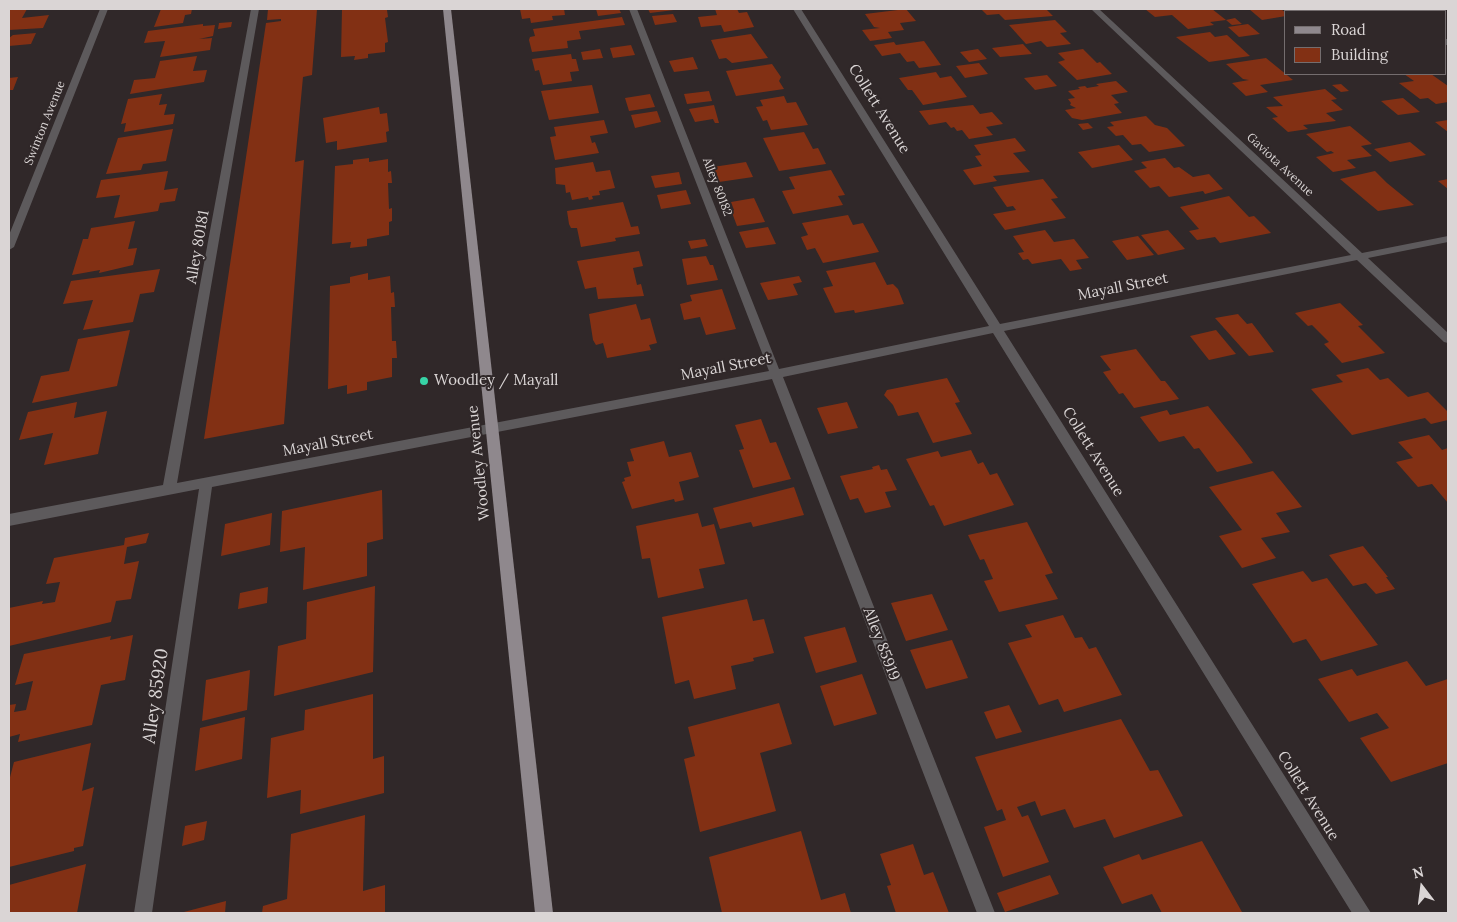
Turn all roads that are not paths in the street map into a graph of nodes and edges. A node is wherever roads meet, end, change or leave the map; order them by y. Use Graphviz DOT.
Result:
graph roads {
  1 [pos="104,9"];
  2 [pos="255,9"];
  3 [pos="447,9"];
  4 [pos="634,9"];
  5 [pos="797,9"];
  6 [pos="1095,9"];
  7 [pos="1448,239"];
  8 [pos="9,247"];
  9 [pos="1361,257"];
  10 [pos="996,328"];
  11 [pos="1448,339"];
  12 [pos="777,374"];
  13 [pos="492,428"];
  14 [pos="206,484"];
  15 [pos="170,490"];
  16 [pos="9,520"];
  17 [pos="144,913"];
  18 [pos="544,913"];
  19 [pos="986,913"];
  20 [pos="1362,913"];
  1 -- 8 [label="street, Swinton Avenue"];
  2 -- 15 [label="street, Alley 80181"];
  3 -- 13 [label="main road, Woodley Avenue"];
  4 -- 12 [label="street, Alley 80182"];
  5 -- 10 [label="street, Collett Avenue"];
  6 -- 9 [label="street, Gaviota Avenue"];
  7 -- 9 [label="street, Mayall Street"];
  9 -- 10 [label="street, Mayall Street"];
  9 -- 11 [label="street, Gaviota Avenue"];
  10 -- 12 [label="street, Mayall Street"];
  10 -- 20 [label="street, Collett Avenue"];
  12 -- 13 [label="street, Mayall Street"];
  12 -- 19 [label="street, Alley 85919"];
  13 -- 14 [label="street, Mayall Street"];
  13 -- 18 [label="main road, Woodley Avenue"];
  14 -- 15 [label="street, Mayall Street"];
  14 -- 17 [label="street, Alley 85920"];
  15 -- 16 [label="street, Mayall Street"];
}
